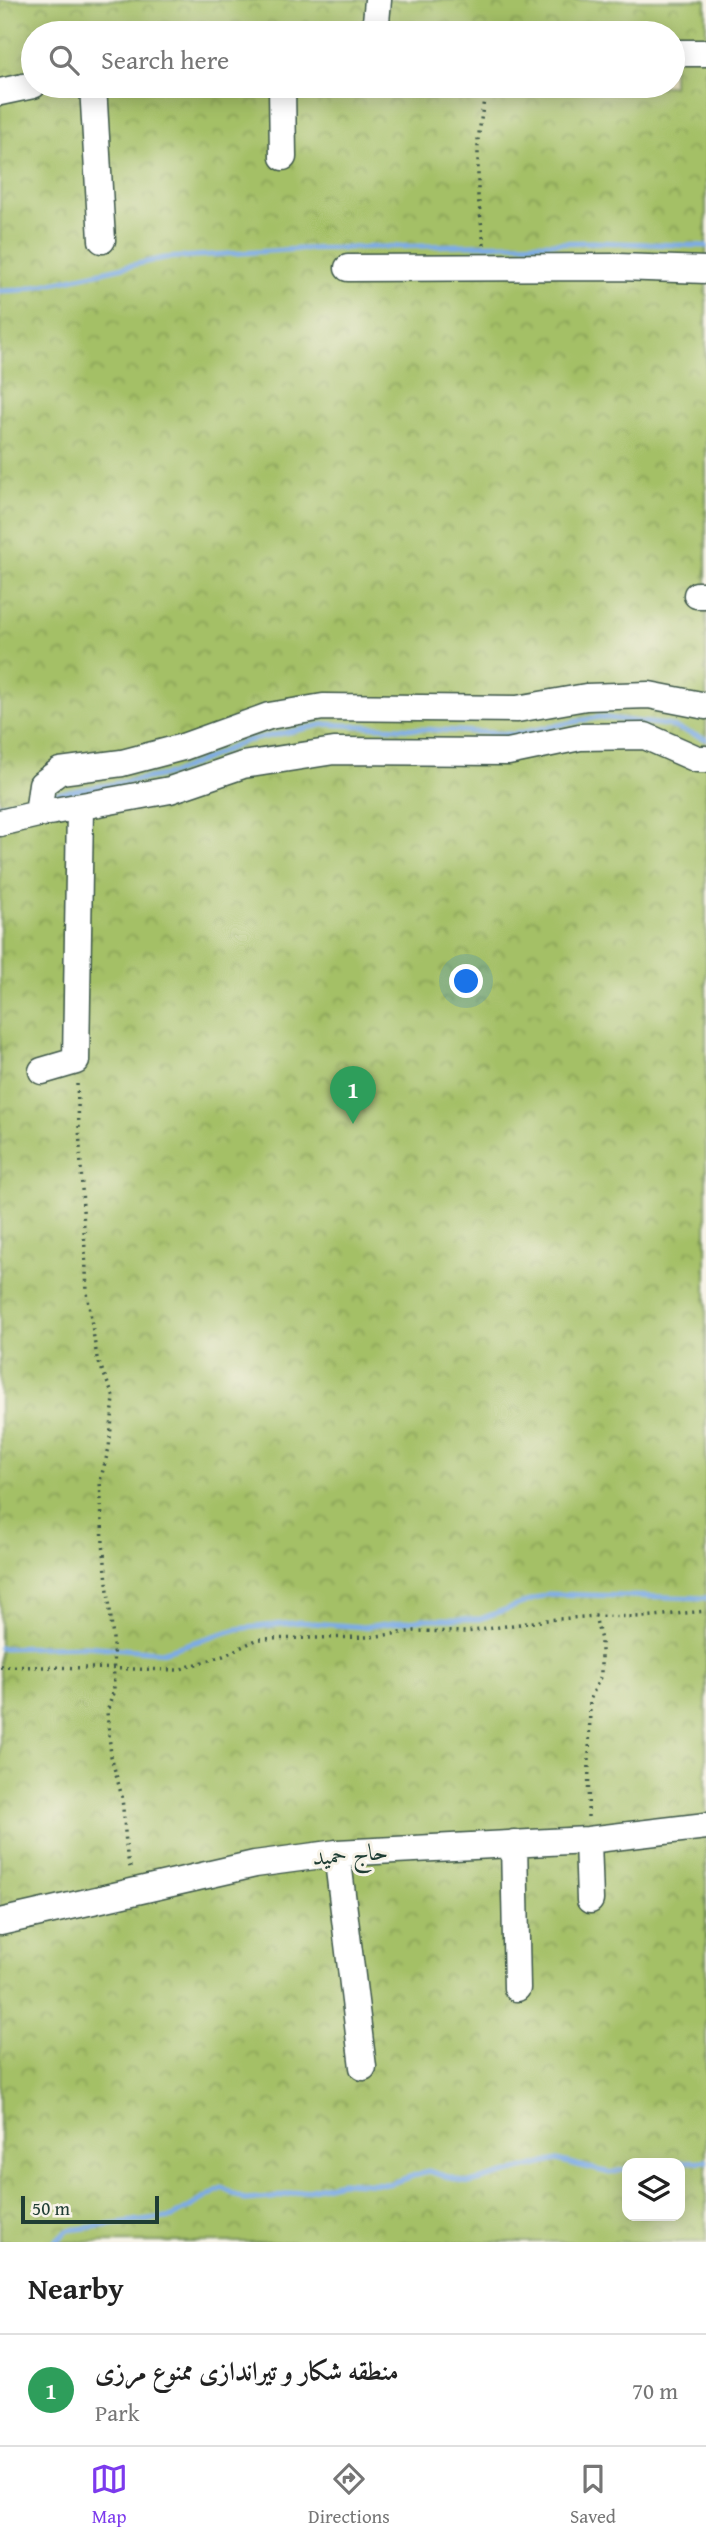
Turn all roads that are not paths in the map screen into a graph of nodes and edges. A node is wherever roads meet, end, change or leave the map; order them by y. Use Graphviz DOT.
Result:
graph roads {
  1 [pos="378,0"];
  2 [pos="376,21"];
  3 [pos="685,52"];
  4 [pos="706,53"];
  5 [pos="21,88"];
  6 [pos="0,92"];
  7 [pos="94,98"];
  8 [pos="282,98"];
  9 [pos="283,158"];
  10 [pos="102,240"];
  11 [pos="348,268"];
  12 [pos="706,270"];
  13 [pos="706,706"];
  14 [pos="706,759"];
  15 [pos="40,801"];
  16 [pos="80,807"];
  17 [pos="0,823"];
  18 [pos="42,1071"];
  19 [pos="706,1826"];
  20 [pos="588,1840"];
  21 [pos="514,1843"];
  22 [pos="337,1853"];
  23 [pos="590,1900"];
  24 [pos="0,1922"];
  25 [pos="517,1988"];
  26 [pos="363,2067"];
  1 -- 2 [label="street"];
  3 -- 4 [label="street"];
  5 -- 6 [label="street"];
  7 -- 10 [label="street"];
  8 -- 9 [label="street"];
  11 -- 12 [label="street"];
  13 -- 15 [label="street"];
  14 -- 16 [label="street"];
  15 -- 16 [label="street"];
  15 -- 17 [label="street"];
  16 -- 18 [label="street"];
  19 -- 20 [label="street, حاج حمید"];
  20 -- 21 [label="street, حاج حمید"];
  20 -- 23 [label="street"];
  21 -- 22 [label="street, حاج حمید"];
  21 -- 25 [label="street"];
  22 -- 24 [label="street, حاج حمید"];
  22 -- 26 [label="street"];
}
